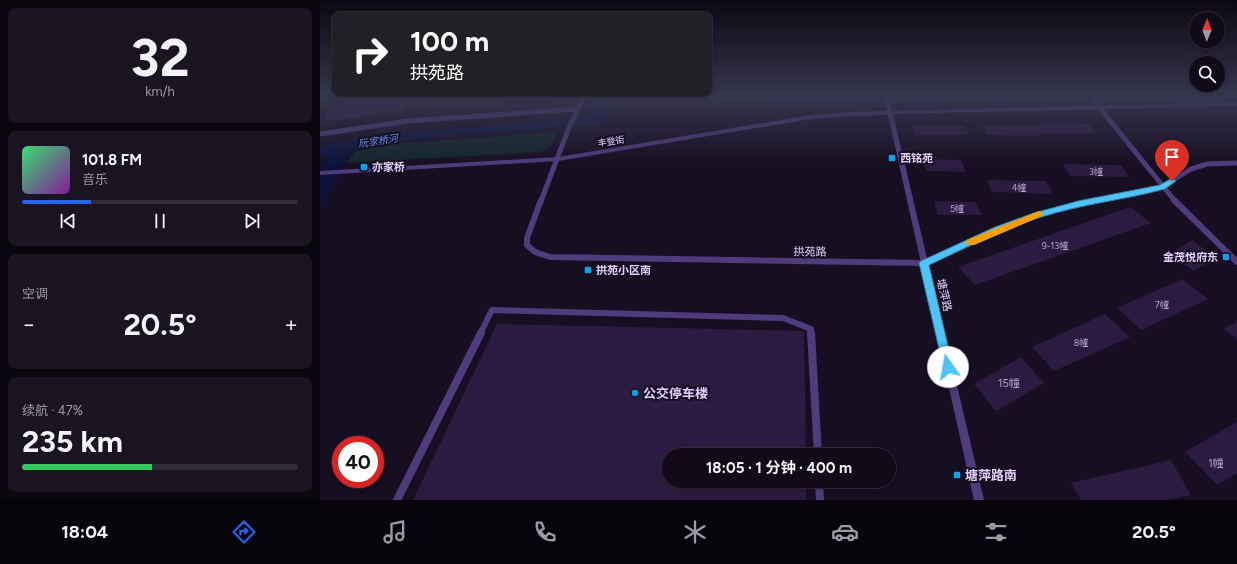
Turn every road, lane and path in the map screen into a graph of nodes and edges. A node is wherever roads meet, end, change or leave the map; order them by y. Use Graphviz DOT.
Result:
graph roads {
  1 [pos="418,119"];
  2 [pos="573,119"];
  3 [pos="797,119"];
  4 [pos="892,119"];
  5 [pos="1111,119"];
  6 [pos="320,134"];
  7 [pos="558,158"];
  8 [pos="1237,163"];
  9 [pos="320,173"];
  10 [pos="1162,187"];
  11 [pos="1237,262"];
  12 [pos="924,263"];
  13 [pos="818,448"];
  14 [pos="819,488"];
  15 [pos="397,500"];
  16 [pos="820,500"];
  17 [pos="978,500"];
  1 -- 6 [label="street"];
  2 -- 7 [label="street, 拱苑路"];
  3 -- 7 [label="street, 丰登街"];
  4 -- 12 [label="street, 塘萍路"];
  5 -- 10 [label="street"];
  7 -- 9 [label="street, 丰登街"];
  7 -- 12 [label="street, 拱苑路"];
  8 -- 10 [label="street, 拱苑路"];
  10 -- 11 [label="street"];
  10 -- 12 [label="street, 拱苑路"];
  12 -- 17 [label="street, 塘萍路"];
  13 -- 15 [label="street"];
  14 -- 16 [label="street"];
}
